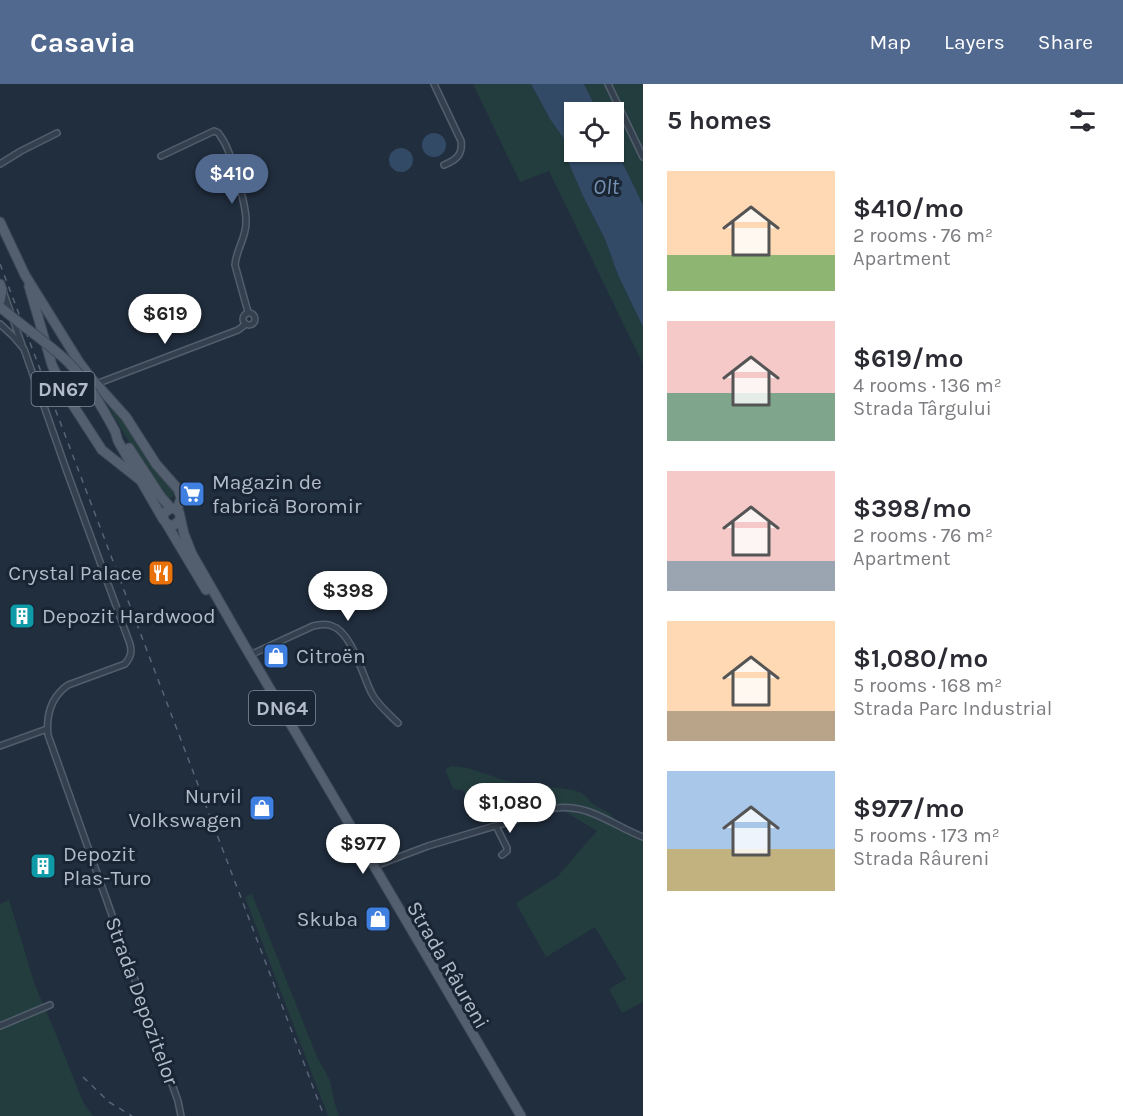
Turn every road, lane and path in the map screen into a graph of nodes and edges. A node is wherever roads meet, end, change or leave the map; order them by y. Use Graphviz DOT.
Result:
graph roads {
  1 [pos="434,84"];
  2 [pos="608,84"];
  3 [pos="57,133"];
  4 [pos="161,156"];
  5 [pos="643,157"];
  6 [pos="0,164"];
  7 [pos="444,165"];
  8 [pos="0,222"];
  9 [pos="26,275"];
  10 [pos="1,287"];
  11 [pos="0,301"];
  12 [pos="0,307"];
  13 [pos="248,312"];
  14 [pos="0,324"];
  15 [pos="246,324"];
  16 [pos="62,333"];
  17 [pos="43,338"];
  18 [pos="24,349"];
  19 [pos="96,384"];
  20 [pos="115,431"];
  21 [pos="140,480"];
  22 [pos="174,509"];
  23 [pos="180,520"];
  24 [pos="164,521"];
  25 [pos="250,655"];
  26 [pos="398,723"];
  27 [pos="47,729"];
  28 [pos="0,746"];
  29 [pos="496,826"];
  30 [pos="643,837"];
  31 [pos="360,852"];
  32 [pos="502,855"];
  33 [pos="375,866"];
  34 [pos="382,888"];
  35 [pos="50,1005"];
  36 [pos="0,1026"];
  37 [pos="181,1116"];
  38 [pos="515,1116"];
  39 [pos="521,1116"];
  1 -- 7 [label="street"];
  2 -- 5 [label="street"];
  3 -- 6 [label="street"];
  4 -- 13 [label="street"];
  8 -- 9 [label="main road, DN67"];
  9 -- 16 [label="main road, DN67"];
  9 -- 17 [label="main road, DN67"];
  10 -- 11 [label="main road"];
  10 -- 18 [label="street"];
  12 -- 20 [label="main road, DN64, bridge"];
  13 -- 15 [label="street"];
  13 -- 15 [label="street"];
  14 -- 18 [label="street, Strada Depozitelor"];
  15 -- 19 [label="street"];
  16 -- 17 [label="main road"];
  16 -- 19 [label="main road, DN67"];
  17 -- 21 [label="main road, DN67"];
  18 -- 27 [label="street, Strada Depozitelor"];
  19 -- 22 [label="main road, DN67"];
  20 -- 21 [label="main road, DN64"];
  20 -- 22 [label="main road, DN64"];
  21 -- 24 [label="main road, DN67"];
  22 -- 23 [label="main road, DN64"];
  22 -- 24 [label="main road"];
  23 -- 24 [label="main road"];
  23 -- 25 [label="main road, Strada Râureni / DN64"];
  24 -- 31 [label="main road, Strada Râureni / DN64"];
  25 -- 26 [label="street"];
  25 -- 33 [label="main road, Strada Râureni / DN64"];
  27 -- 28 [label="street"];
  27 -- 37 [label="street, Strada Depozitelor"];
  29 -- 30 [label="street"];
  29 -- 32 [label="street"];
  29 -- 33 [label="street"];
  31 -- 33 [label="street"];
  31 -- 34 [label="main road, Strada Râureni / DN64"];
  33 -- 34 [label="street"];
  33 -- 39 [label="main road, Strada Râureni / DN64"];
  34 -- 38 [label="main road, Strada Râureni / DN64"];
  35 -- 36 [label="street"];
}
